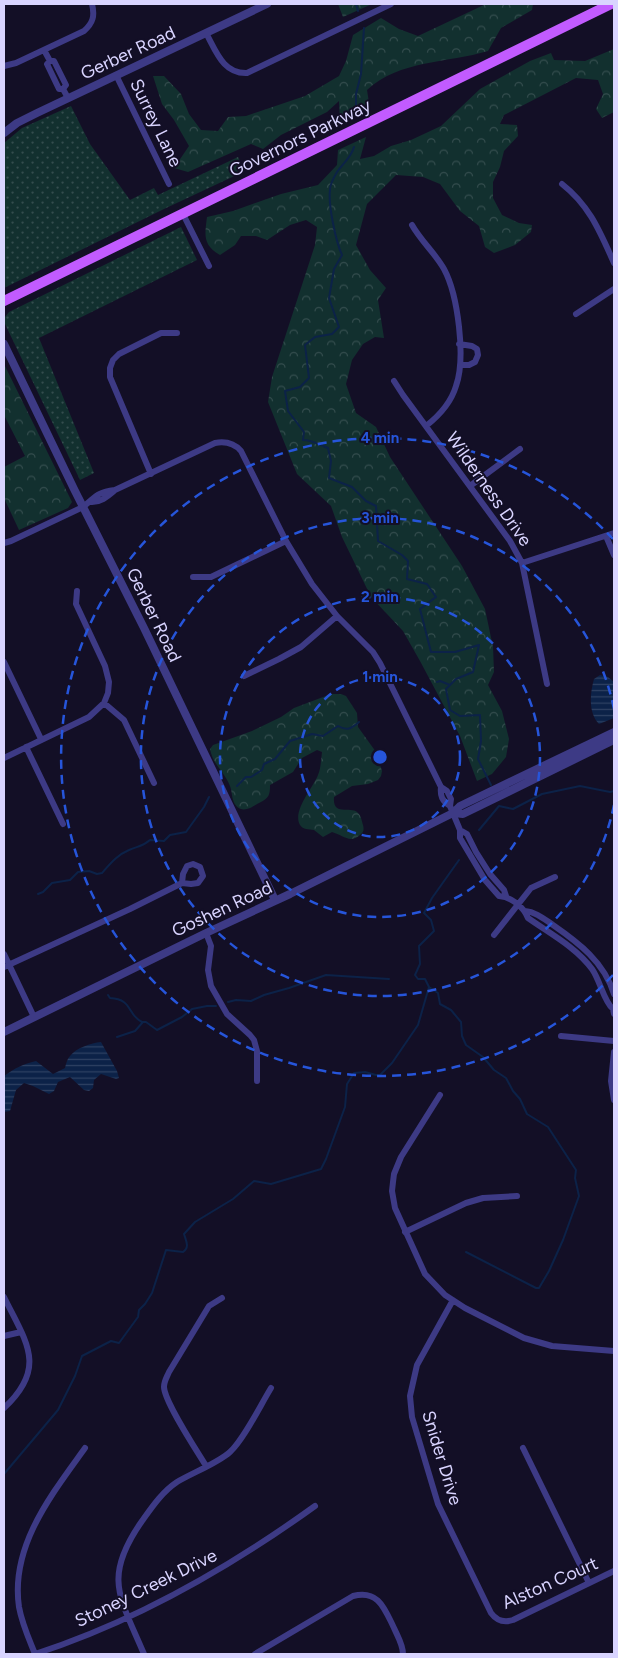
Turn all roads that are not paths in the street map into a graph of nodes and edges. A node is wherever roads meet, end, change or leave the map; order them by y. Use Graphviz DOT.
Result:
graph roads {
  1 [pos="92,4"];
  2 [pos="267,4"];
  3 [pos="391,4"];
  4 [pos="611,4"];
  5 [pos="206,33"];
  6 [pos="44,50"];
  7 [pos="4,66"];
  8 [pos="116,75"];
  9 [pos="68,98"];
  10 [pos="4,133"];
  11 [pos="168,184"];
  12 [pos="562,184"];
  13 [pos="183,214"];
  14 [pos="412,225"];
  15 [pos="614,263"];
  16 [pos="209,266"];
  17 [pos="614,289"];
  18 [pos="4,301"];
  19 [pos="576,314"];
  20 [pos="177,333"];
  21 [pos="4,344"];
  22 [pos="459,344"];
  23 [pos="460,366"];
  24 [pos="394,381"];
  25 [pos="426,426"];
  26 [pos="520,449"];
  27 [pos="151,474"];
  28 [pos="470,486"];
  29 [pos="83,507"];
  30 [pos="614,533"];
  31 [pos="606,536"];
  32 [pos="286,541"];
  33 [pos="4,543"];
  34 [pos="614,555"];
  35 [pos="522,563"];
  36 [pos="193,577"];
  37 [pos="77,591"];
  38 [pos="336,616"];
  39 [pos="4,662"];
  40 [pos="244,676"];
  41 [pos="547,684"];
  42 [pos="104,703"];
  43 [pos="614,732"];
  44 [pos="42,740"];
  45 [pos="614,740"];
  46 [pos="26,747"];
  47 [pos="4,758"];
  48 [pos="154,783"];
  49 [pos="452,809"];
  50 [pos="63,824"];
  51 [pos="555,877"];
  52 [pos="183,881"];
  53 [pos="275,900"];
  54 [pos="518,904"];
  55 [pos="525,911"];
  56 [pos="206,933"];
  57 [pos="494,935"];
  58 [pos="4,954"];
  59 [pos="6,966"];
  60 [pos="614,994"];
  61 [pos="614,1010"];
  62 [pos="34,1017"];
  63 [pos="4,1032"];
  64 [pos="561,1036"];
  65 [pos="614,1041"];
  66 [pos="614,1052"];
  67 [pos="257,1081"];
  68 [pos="440,1096"];
  69 [pos="614,1100"];
  70 [pos="517,1196"];
  71 [pos="405,1232"];
  72 [pos="4,1297"];
  73 [pos="222,1298"];
  74 [pos="453,1300"];
  75 [pos="21,1332"];
  76 [pos="4,1336"];
  77 [pos="614,1352"];
  78 [pos="270,1388"];
  79 [pos="4,1408"];
  80 [pos="85,1448"];
  81 [pos="523,1448"];
  82 [pos="206,1466"];
  83 [pos="315,1506"];
  84 [pos="614,1571"];
  85 [pos="589,1583"];
  86 [pos="128,1618"];
  87 [pos="499,1620"];
  88 [pos="35,1654"];
  89 [pos="144,1654"];
  90 [pos="255,1654"];
  91 [pos="403,1654"];
  1 -- 6 [label="street"];
  2 -- 5 [label="street, Gerber Road"];
  3 -- 5 [label="street"];
  4 -- 13 [label="main road, Governors Parkway"];
  5 -- 8 [label="street, Gerber Road"];
  6 -- 7 [label="street"];
  6 -- 9 [label="street"];
  8 -- 9 [label="street, Gerber Road"];
  8 -- 11 [label="street, Surrey Lane"];
  9 -- 10 [label="street, Gerber Road"];
  12 -- 15 [label="street"];
  13 -- 16 [label="street"];
  13 -- 18 [label="main road, Governors Parkway"];
  14 -- 22 [label="street"];
  17 -- 19 [label="street"];
  20 -- 27 [label="street"];
  21 -- 29 [label="street, Gerber Road"];
  22 -- 23 [label="street"];
  22 -- 23 [label="street"];
  23 -- 25 [label="street"];
  24 -- 25 [label="street, Wilderness Drive"];
  25 -- 28 [label="street, Wilderness Drive"];
  26 -- 28 [label="street"];
  27 -- 29 [label="street"];
  27 -- 32 [label="street"];
  28 -- 35 [label="street, Wilderness Drive"];
  29 -- 33 [label="street"];
  29 -- 53 [label="street, Gerber Road"];
  30 -- 31 [label="street"];
  31 -- 34 [label="street"];
  31 -- 35 [label="street"];
  32 -- 36 [label="street"];
  32 -- 38 [label="street"];
  35 -- 41 [label="street, Wilderness Drive"];
  37 -- 42 [label="street"];
  38 -- 40 [label="street"];
  38 -- 49 [label="street"];
  39 -- 44 [label="street"];
  42 -- 44 [label="street"];
  42 -- 48 [label="street"];
  43 -- 49 [label="street, Goshen Road"];
  44 -- 46 [label="street"];
  45 -- 49 [label="street, Goshen Road"];
  46 -- 47 [label="street"];
  46 -- 50 [label="street"];
  49 -- 53 [label="street, Goshen Road"];
  49 -- 54 [label="street"];
  51 -- 54 [label="street"];
  52 -- 59 [label="street"];
  53 -- 56 [label="street, Goshen Road"];
  54 -- 55 [label="street"];
  54 -- 57 [label="street"];
  55 -- 60 [label="street"];
  55 -- 61 [label="street"];
  56 -- 62 [label="street, Goshen Road"];
  56 -- 67 [label="street"];
  58 -- 59 [label="street"];
  59 -- 62 [label="street"];
  62 -- 63 [label="street, Goshen Road"];
  64 -- 65 [label="street"];
  66 -- 69 [label="street"];
  68 -- 71 [label="street"];
  70 -- 71 [label="street"];
  71 -- 74 [label="street"];
  72 -- 75 [label="street"];
  73 -- 82 [label="street"];
  74 -- 77 [label="street"];
  74 -- 87 [label="street, Snider Drive"];
  75 -- 76 [label="street"];
  75 -- 79 [label="street"];
  78 -- 82 [label="street"];
  80 -- 88 [label="street"];
  81 -- 85 [label="street"];
  82 -- 86 [label="street"];
  83 -- 86 [label="street, Stoney Creek Drive"];
  84 -- 85 [label="street, Alston Court"];
  85 -- 87 [label="street, Alston Court"];
  86 -- 88 [label="street, Stoney Creek Drive"];
  86 -- 89 [label="street"];
  90 -- 91 [label="street"];
}
